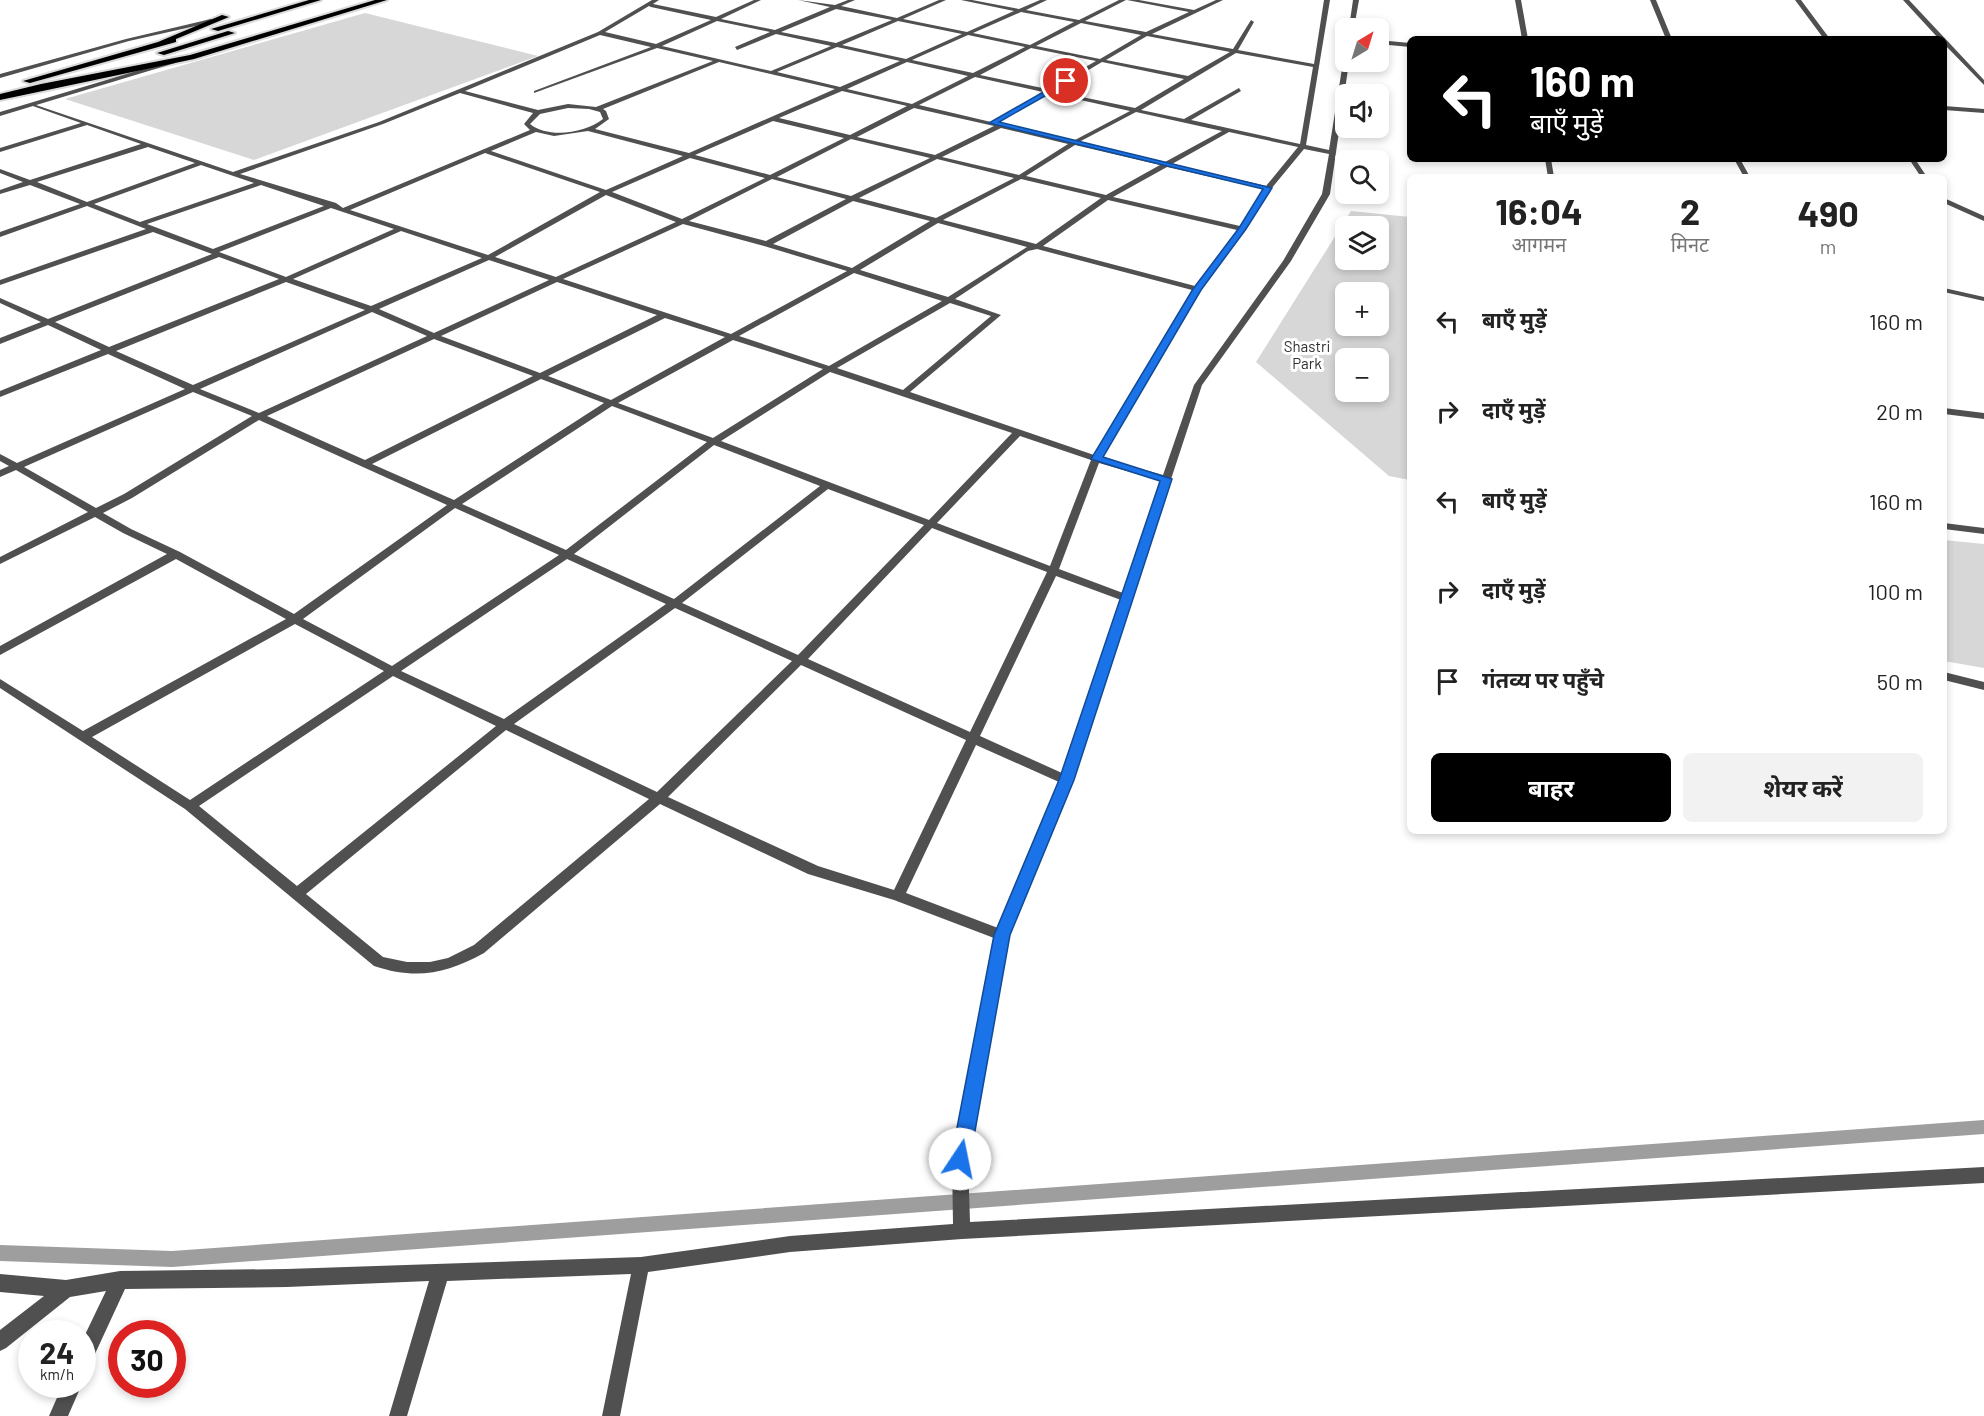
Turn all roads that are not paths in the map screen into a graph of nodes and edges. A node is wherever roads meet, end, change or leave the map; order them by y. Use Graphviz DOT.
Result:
graph roads {
  1 [pos="317,0"];
  2 [pos="383,0"];
  3 [pos="758,0"];
  4 [pos="801,0"];
  5 [pos="852,0"];
  6 [pos="943,0"];
  7 [pos="964,0"];
  8 [pos="1044,0"];
  9 [pos="1123,0"];
  10 [pos="1130,0"];
  11 [pos="1220,0"];
  12 [pos="1327,0"];
  13 [pos="1356,0"];
  14 [pos="1518,0"];
  15 [pos="1653,0"];
  16 [pos="1798,0"];
  17 [pos="1906,0"];
  18 [pos="654,3"];
  19 [pos="325,6"];
  20 [pos="835,7"];
  21 [pos="1020,10"];
  22 [pos="1196,12"];
  23 [pos="238,13"];
  24 [pos="1353,18"];
  25 [pos="714,19"];
  26 [pos="899,20"];
  27 [pos="211,21"];
  28 [pos="1079,22"];
  29 [pos="1251,22"];
  30 [pos="777,32"];
  31 [pos="600,33"];
  32 [pos="967,34"];
  33 [pos="1145,34"];
  34 [pos="1524,36"];
  35 [pos="1668,36"];
  36 [pos="1825,36"];
  37 [pos="1939,36"];
  38 [pos="1389,43"];
  39 [pos="1947,44"];
  40 [pos="836,45"];
  41 [pos="1407,45"];
  42 [pos="150,47"];
  43 [pos="655,47"];
  44 [pos="1028,47"];
  45 [pos="737,48"];
  46 [pos="1235,51"];
  47 [pos="1947,55"];
  48 [pos="1958,56"];
  49 [pos="191,57"];
  50 [pos="718,61"];
  51 [pos="908,61"];
  52 [pos="1101,62"];
  53 [pos="1316,66"];
  54 [pos="1345,72"];
  55 [pos="771,73"];
  56 [pos="971,74"];
  57 [pos="0,76"];
  58 [pos="1187,78"];
  59 [pos="1984,82"];
  60 [pos="0,88"];
  61 [pos="30,89"];
  62 [pos="843,89"];
  63 [pos="1239,90"];
  64 [pos="460,91"];
  65 [pos="1049,91"];
  66 [pos="536,92"];
  67 [pos="0,98"];
  68 [pos="32,104"];
  69 [pos="914,105"];
  70 [pos="1947,108"];
  71 [pos="597,109"];
  72 [pos="1136,110"];
  73 [pos="1984,111"];
  74 [pos="537,112"];
  75 [pos="0,114"];
  76 [pos="773,119"];
  77 [pos="1185,121"];
  78 [pos="993,123"];
  79 [pos="85,124"];
  80 [pos="1002,125"];
  81 [pos="588,129"];
  82 [pos="535,130"];
  83 [pos="1228,130"];
  84 [pos="847,137"];
  85 [pos="1075,142"];
  86 [pos="146,145"];
  87 [pos="1303,146"];
  88 [pos="0,150"];
  89 [pos="484,151"];
  90 [pos="1333,153"];
  91 [pos="688,156"];
  92 [pos="937,158"];
  93 [pos="201,163"];
  94 [pos="1167,164"];
  95 [pos="0,171"];
  96 [pos="233,174"];
  97 [pos="769,177"];
  98 [pos="1020,177"];
  99 [pos="31,182"];
  100 [pos="261,182"];
  101 [pos="1268,188"];
  102 [pos="0,192"];
  103 [pos="606,192"];
  104 [pos="1107,197"];
  105 [pos="854,199"];
  106 [pos="1947,201"];
  107 [pos="87,204"];
  108 [pos="333,205"];
  109 [pos="346,209"];
  110 [pos="1984,219"];
  111 [pos="936,221"];
  112 [pos="682,222"];
  113 [pos="140,224"];
  114 [pos="404,228"];
  115 [pos="153,229"];
  116 [pos="1242,229"];
  117 [pos="0,235"];
  118 [pos="767,244"];
  119 [pos="1037,247"];
  120 [pos="216,253"];
  121 [pos="490,257"];
  122 [pos="850,272"];
  123 [pos="287,279"];
  124 [pos="556,280"];
  125 [pos="0,283"];
  126 [pos="1197,289"];
  127 [pos="1947,291"];
  128 [pos="1984,299"];
  129 [pos="0,300"];
  130 [pos="949,300"];
  131 [pos="371,309"];
  132 [pos="664,315"];
  133 [pos="48,322"];
  134 [pos="432,335"];
  135 [pos="731,337"];
  136 [pos="0,341"];
  137 [pos="111,350"];
  138 [pos="828,369"];
  139 [pos="539,376"];
  140 [pos="191,390"];
  141 [pos="904,393"];
  142 [pos="0,394"];
  143 [pos="611,403"];
  144 [pos="1947,411"];
  145 [pos="258,416"];
  146 [pos="1984,416"];
  147 [pos="1019,432"];
  148 [pos="713,442"];
  149 [pos="0,457"];
  150 [pos="1096,459"];
  151 [pos="364,464"];
  152 [pos="19,466"];
  153 [pos="0,474"];
  154 [pos="1166,479"];
  155 [pos="827,485"];
  156 [pos="454,504"];
  157 [pos="97,512"];
  158 [pos="931,525"];
  159 [pos="1947,526"];
  160 [pos="1984,531"];
  161 [pos="176,554"];
  162 [pos="566,555"];
  163 [pos="0,561"];
  164 [pos="1053,571"];
  165 [pos="1128,600"];
  166 [pos="674,603"];
  167 [pos="295,619"];
  168 [pos="0,651"];
  169 [pos="800,660"];
  170 [pos="392,671"];
  171 [pos="1947,677"];
  172 [pos="0,683"];
  173 [pos="1984,686"];
  174 [pos="506,724"];
  175 [pos="81,737"];
  176 [pos="975,739"];
  177 [pos="1066,780"];
  178 [pos="658,798"];
  179 [pos="190,806"];
  180 [pos="297,894"];
  181 [pos="898,896"];
  182 [pos="1002,935"];
  183 [pos="1984,1175"];
  184 [pos="962,1223"];
  185 [pos="642,1265"];
  186 [pos="440,1273"];
  187 [pos="120,1280"];
  188 [pos="0,1283"];
  189 [pos="66,1289"];
  190 [pos="96,1332"];
  191 [pos="0,1342"];
  192 [pos="66,1398"];
  193 [pos="58,1416"];
  194 [pos="398,1416"];
  195 [pos="611,1416"];
  1 -- 42 [label="highway"];
  2 -- 49 [label="highway"];
  3 -- 25 [label="street"];
  4 -- 20 [label="street"];
  5 -- 20 [label="street"];
  6 -- 26 [label="street"];
  7 -- 21 [label="street"];
  8 -- 21 [label="street"];
  9 -- 28 [label="street"];
  10 -- 22 [label="street"];
  11 -- 22 [label="street"];
  12 -- 53 [label="street"];
  13 -- 24 [label="street"];
  14 -- 34 [label="street"];
  15 -- 35 [label="street"];
  16 -- 36 [label="street"];
  17 -- 37 [label="street"];
  18 -- 25 [label="street"];
  18 -- 31 [label="street"];
  19 -- 61 [label="highway"];
  20 -- 26 [label="street"];
  20 -- 30 [label="street"];
  21 -- 28 [label="street"];
  21 -- 32 [label="street"];
  22 -- 33 [label="street"];
  23 -- 27 [label="highway"];
  25 -- 30 [label="street"];
  25 -- 43 [label="street"];
  26 -- 32 [label="street"];
  26 -- 40 [label="street"];
  27 -- 42 [label="highway"];
  27 -- 57 [label="street"];
  28 -- 33 [label="street"];
  28 -- 44 [label="street"];
  29 -- 46 [label="street"];
  30 -- 40 [label="street"];
  30 -- 45 [label="street"];
  31 -- 43 [label="street"];
  31 -- 64 [label="street"];
  32 -- 44 [label="street"];
  32 -- 51 [label="street"];
  33 -- 46 [label="street"];
  33 -- 52 [label="street"];
  38 -- 41 [label="street"];
  39 -- 48 [label="street"];
  40 -- 51 [label="street"];
  40 -- 55 [label="street"];
  42 -- 60 [label="highway"];
  43 -- 50 [label="street"];
  43 -- 66 [label="street"];
  44 -- 52 [label="street"];
  44 -- 56 [label="street"];
  46 -- 53 [label="street"];
  46 -- 58 [label="street"];
  47 -- 48 [label="street"];
  48 -- 59 [label="street"];
  49 -- 61 [label="highway"];
  49 -- 68 [label="street"];
  50 -- 55 [label="street"];
  50 -- 71 [label="street"];
  51 -- 56 [label="street"];
  51 -- 62 [label="street"];
  52 -- 58 [label="street"];
  52 -- 65 [label="street"];
  53 -- 87 [label="street"];
  54 -- 90 [label="street"];
  55 -- 62 [label="street"];
  56 -- 65 [label="street"];
  56 -- 69 [label="street"];
  58 -- 72 [label="street"];
  61 -- 67 [label="highway"];
  62 -- 69 [label="street"];
  62 -- 76 [label="street"];
  63 -- 77 [label="street"];
  64 -- 74 [label="street"];
  64 -- 96 [label="street"];
  65 -- 72 [label="street"];
  65 -- 78 [label="street"];
  68 -- 75 [label="street"];
  68 -- 79 [label="street"];
  69 -- 78 [label="street"];
  69 -- 84 [label="street"];
  70 -- 73 [label="street"];
  71 -- 74 [label="street"];
  71 -- 81 [label="street"];
  72 -- 77 [label="street"];
  72 -- 85 [label="street"];
  74 -- 82 [label="street"];
  76 -- 84 [label="street"];
  76 -- 91 [label="street"];
  77 -- 83 [label="street"];
  78 -- 80 [label="street"];
  79 -- 86 [label="street"];
  79 -- 88 [label="street"];
  80 -- 85 [label="street"];
  80 -- 92 [label="street"];
  81 -- 82 [label="street"];
  81 -- 91 [label="street"];
  82 -- 89 [label="street"];
  83 -- 87 [label="street"];
  83 -- 94 [label="street"];
  84 -- 92 [label="street"];
  84 -- 97 [label="street"];
  85 -- 94 [label="street"];
  85 -- 98 [label="street"];
  86 -- 93 [label="street"];
  86 -- 99 [label="street"];
  87 -- 90 [label="street"];
  87 -- 101 [label="street"];
  89 -- 103 [label="street"];
  89 -- 109 [label="street"];
  90 -- 154 [label="street"];
  91 -- 97 [label="street"];
  91 -- 103 [label="street"];
  92 -- 98 [label="street"];
  92 -- 105 [label="street"];
  93 -- 96 [label="street"];
  93 -- 107 [label="street"];
  94 -- 101 [label="street"];
  94 -- 104 [label="street"];
  95 -- 99 [label="street"];
  96 -- 100 [label="street"];
  97 -- 105 [label="street"];
  97 -- 112 [label="street"];
  98 -- 104 [label="street"];
  98 -- 111 [label="street"];
  99 -- 102 [label="street"];
  99 -- 107 [label="street"];
  100 -- 108 [label="street"];
  100 -- 113 [label="street"];
  101 -- 116 [label="street"];
  103 -- 112 [label="street"];
  103 -- 121 [label="street"];
  104 -- 116 [label="street"];
  104 -- 119 [label="street"];
  105 -- 111 [label="street"];
  105 -- 118 [label="street"];
  106 -- 110 [label="street"];
  107 -- 113 [label="street"];
  107 -- 117 [label="street"];
  108 -- 109 [label="street"];
  108 -- 120 [label="street"];
  109 -- 114 [label="street"];
  111 -- 119 [label="street"];
  111 -- 122 [label="street"];
  112 -- 118 [label="street"];
  112 -- 124 [label="street"];
  113 -- 115 [label="street"];
  114 -- 121 [label="street"];
  114 -- 123 [label="street"];
  115 -- 120 [label="street"];
  115 -- 125 [label="street"];
  116 -- 126 [label="street"];
  118 -- 122 [label="street"];
  119 -- 126 [label="street"];
  119 -- 130 [label="street"];
  120 -- 123 [label="street"];
  120 -- 133 [label="street"];
  121 -- 124 [label="street"];
  121 -- 131 [label="street"];
  122 -- 130 [label="street"];
  122 -- 135 [label="street"];
  123 -- 131 [label="street"];
  123 -- 137 [label="street"];
  124 -- 132 [label="street"];
  124 -- 134 [label="street"];
  126 -- 150 [label="street"];
  127 -- 128 [label="street"];
  129 -- 133 [label="street"];
  130 -- 138 [label="street"];
  130 -- 141 [label="street"];
  131 -- 134 [label="street"];
  131 -- 140 [label="street"];
  132 -- 135 [label="street"];
  132 -- 139 [label="street"];
  133 -- 136 [label="street"];
  133 -- 137 [label="street"];
  134 -- 139 [label="street"];
  134 -- 145 [label="street"];
  135 -- 138 [label="street"];
  135 -- 143 [label="street"];
  137 -- 140 [label="street"];
  137 -- 142 [label="street"];
  138 -- 141 [label="street"];
  138 -- 148 [label="street"];
  139 -- 143 [label="street"];
  139 -- 151 [label="street"];
  140 -- 145 [label="street"];
  140 -- 152 [label="street"];
  141 -- 147 [label="street"];
  143 -- 148 [label="street"];
  143 -- 156 [label="street"];
  144 -- 146 [label="street"];
  145 -- 151 [label="street"];
  145 -- 157 [label="street"];
  147 -- 150 [label="street"];
  147 -- 158 [label="street"];
  148 -- 155 [label="street"];
  148 -- 162 [label="street"];
  149 -- 152 [label="street"];
  150 -- 154 [label="street"];
  150 -- 164 [label="street"];
  151 -- 156 [label="street"];
  152 -- 153 [label="street"];
  152 -- 157 [label="street"];
  154 -- 165 [label="street"];
  155 -- 158 [label="street"];
  155 -- 166 [label="street"];
  156 -- 162 [label="street"];
  156 -- 167 [label="street"];
  157 -- 161 [label="street"];
  157 -- 163 [label="street"];
  158 -- 164 [label="street"];
  158 -- 169 [label="street"];
  159 -- 160 [label="street"];
  161 -- 167 [label="street"];
  161 -- 168 [label="street"];
  162 -- 166 [label="street"];
  162 -- 170 [label="street"];
  164 -- 165 [label="street"];
  164 -- 176 [label="street"];
  165 -- 177 [label="street"];
  166 -- 169 [label="street"];
  166 -- 174 [label="street"];
  167 -- 170 [label="street"];
  167 -- 175 [label="street"];
  169 -- 176 [label="street"];
  169 -- 178 [label="street"];
  170 -- 174 [label="street"];
  170 -- 179 [label="street"];
  171 -- 173 [label="street"];
  172 -- 175 [label="street"];
  174 -- 178 [label="street"];
  174 -- 180 [label="street"];
  175 -- 179 [label="street"];
  176 -- 177 [label="street"];
  176 -- 181 [label="street"];
  177 -- 182 [label="street"];
  178 -- 180 [label="street"];
  178 -- 181 [label="street"];
  179 -- 180 [label="street"];
  181 -- 182 [label="street"];
  182 -- 184 [label="street"];
  183 -- 184 [label="street"];
  184 -- 185 [label="street"];
  185 -- 186 [label="street"];
  185 -- 195 [label="street"];
  186 -- 187 [label="street"];
  186 -- 194 [label="street"];
  187 -- 189 [label="street"];
  187 -- 190 [label="street"];
  188 -- 189 [label="street"];
  189 -- 191 [label="street"];
  192 -- 193 [label="street"];
}
